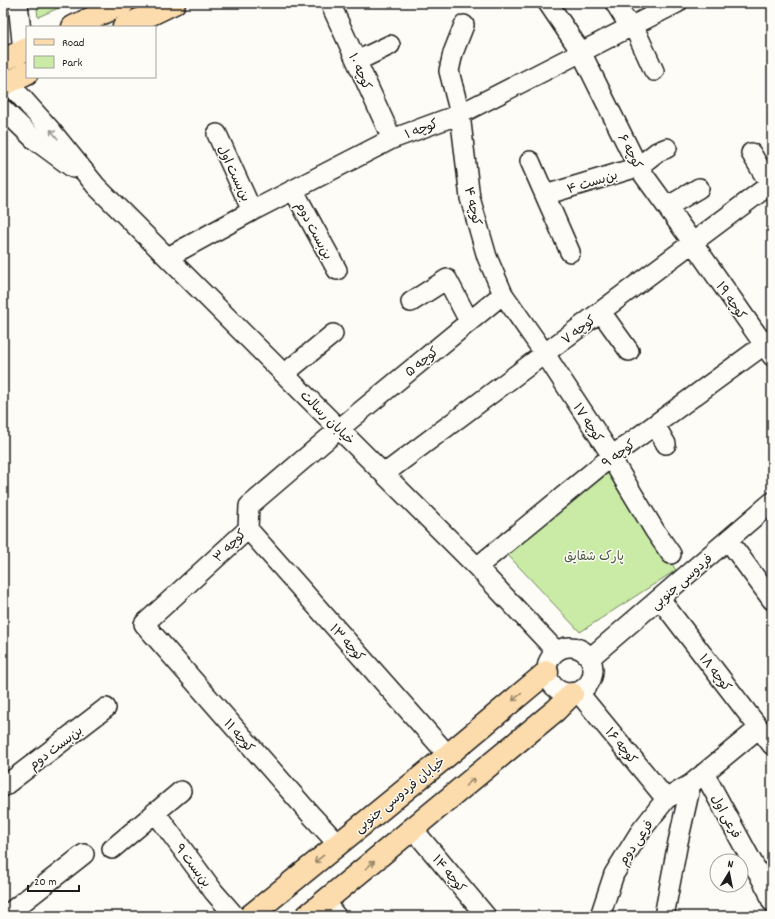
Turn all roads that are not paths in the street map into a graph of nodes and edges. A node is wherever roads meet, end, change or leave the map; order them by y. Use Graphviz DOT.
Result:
graph roads {
  1 [pos="18,3"];
  2 [pos="174,3"];
  3 [pos="330,3"];
  4 [pos="548,3"];
  5 [pos="615,3"];
  6 [pos="677,3"];
  7 [pos="118,4"];
  8 [pos="464,25"];
  9 [pos="75,26"];
  10 [pos="126,26"];
  11 [pos="631,26"];
  12 [pos="390,45"];
  13 [pos="25,50"];
  14 [pos="580,52"];
  15 [pos="3,60"];
  16 [pos="357,61"];
  17 [pos="654,71"];
  18 [pos="13,80"];
  19 [pos="3,109"];
  20 [pos="460,114"];
  21 [pos="217,134"];
  22 [pos="392,139"];
  23 [pos="667,148"];
  24 [pos="751,153"];
  25 [pos="530,161"];
  26 [pos="638,167"];
  27 [pos="96,186"];
  28 [pos="771,186"];
  29 [pos="699,188"];
  30 [pos="294,191"];
  31 [pos="545,195"];
  32 [pos="667,207"];
  33 [pos="252,211"];
  34 [pos="693,243"];
  35 [pos="570,252"];
  36 [pos="168,258"];
  37 [pos="337,270"];
  38 [pos="502,294"];
  39 [pos="411,302"];
  40 [pos="601,312"];
  41 [pos="469,322"];
  42 [pos="333,334"];
  43 [pos="769,347"];
  44 [pos="629,351"];
  45 [pos="545,354"];
  46 [pos="284,374"];
  47 [pos="655,425"];
  48 [pos="339,429"];
  49 [pos="666,444"];
  50 [pos="612,456"];
  51 [pos="384,474"];
  52 [pos="772,502"];
  53 [pos="248,529"];
  54 [pos="728,540"];
  55 [pos="671,554"];
  56 [pos="477,567"];
  57 [pos="770,593"];
  58 [pos="660,599"];
  59 [pos="144,624"];
  60 [pos="556,651"];
  61 [pos="590,658"];
  62 [pos="547,672"];
  63 [pos="575,693"];
  64 [pos="106,708"];
  65 [pos="759,728"];
  66 [pos="772,745"];
  67 [pos="448,755"];
  68 [pos="697,779"];
  69 [pos="3,787"];
  70 [pos="181,792"];
  71 [pos="666,799"];
  72 [pos="155,812"];
  73 [pos="413,829"];
  74 [pos="338,844"];
  75 [pos="112,849"];
  76 [pos="84,854"];
  77 [pos="772,902"];
  78 [pos="330,909"];
  79 [pos="5,916"];
  80 [pos="235,916"];
  81 [pos="250,916"];
  82 [pos="307,916"];
  83 [pos="486,916"];
  84 [pos="600,916"];
  85 [pos="664,916"];
  1 -- 13 [label="street"];
  2 -- 10 [label="main road"];
  3 -- 16 [label="street, کوچه ۱۰"];
  4 -- 14 [label="street"];
  5 -- 11 [label="street"];
  6 -- 11 [label="street, کوچه ۱"];
  7 -- 9 [label="main road"];
  8 -- 20 [label="street, کوچه ۴"];
  11 -- 14 [label="street, کوچه ۱"];
  11 -- 17 [label="street"];
  12 -- 16 [label="street"];
  13 -- 15 [label="main road"];
  14 -- 20 [label="street, کوچه ۱"];
  14 -- 26 [label="street, کوچه ۶"];
  16 -- 22 [label="street, کوچه ۱۰"];
  27 -- 18 [label="street, one-way"];
  19 -- 27 [label="street"];
  20 -- 22 [label="street, کوچه ۱"];
  20 -- 38 [label="street, کوچه ۴"];
  21 -- 33 [label="street, بن‌بست اول"];
  22 -- 30 [label="street, کوچه ۱"];
  23 -- 26 [label="street"];
  24 -- 28 [label="street"];
  25 -- 31 [label="street"];
  26 -- 31 [label="street, بن‌بست ۴"];
  26 -- 32 [label="street, کوچه ۶"];
  27 -- 36 [label="street, خیابان رسالت"];
  28 -- 34 [label="street, کوچه ۷"];
  29 -- 32 [label="street"];
  30 -- 33 [label="street, کوچه ۱"];
  30 -- 37 [label="street, بن‌بست دوم"];
  31 -- 35 [label="street"];
  32 -- 34 [label="street, کوچه ۶"];
  33 -- 36 [label="street, کوچه ۱"];
  34 -- 40 [label="street, کوچه ۷"];
  34 -- 43 [label="street, کوچه ۱۹"];
  36 -- 46 [label="street, خیابان رسالت"];
  38 -- 41 [label="street, کوچه ۵"];
  38 -- 45 [label="street, کوچه ۱۷"];
  39 -- 41 [label="street"];
  40 -- 44 [label="street"];
  40 -- 45 [label="street, کوچه ۷"];
  41 -- 48 [label="street, کوچه ۵"];
  42 -- 46 [label="street"];
  43 -- 47 [label="street, کوچه ۹"];
  45 -- 50 [label="street, کوچه ۱۷"];
  45 -- 51 [label="street, کوچه ۷"];
  46 -- 48 [label="street, خیابان رسالت"];
  47 -- 49 [label="street"];
  47 -- 50 [label="street, کوچه ۹"];
  48 -- 51 [label="street, خیابان رسالت"];
  48 -- 53 [label="street, کوچه ۳"];
  50 -- 55 [label="street, کوچه ۱۷"];
  50 -- 56 [label="street, کوچه ۹"];
  51 -- 56 [label="street, خیابان رسالت"];
  52 -- 54 [label="street, فردوسی جنوبی"];
  53 -- 59 [label="street, کوچه ۳"];
  53 -- 67 [label="street, کوچه ۱۳"];
  54 -- 57 [label="street"];
  54 -- 58 [label="street, فردوسی جنوبی"];
  56 -- 60 [label="street, خیابان رسالت"];
  58 -- 61 [label="street, فردوسی جنوبی"];
  58 -- 65 [label="street, کوچه ۱۸"];
  59 -- 74 [label="street, کوچه ۱۱"];
  60 -- 61 [label="street"];
  60 -- 62 [label="street"];
  61 -- 63 [label="street"];
  62 -- 63 [label="street"];
  62 -- 67 [label="main road, خیابان فردوسی جنوبی, one-way"];
  63 -- 71 [label="street, کوچه ۱۶"];
  73 -- 63 [label="main road, one-way"];
  64 -- 69 [label="street, بن‌بست دوم"];
  65 -- 66 [label="street, کوچه ۱۸"];
  65 -- 68 [label="street, فرعی دوم"];
  67 -- 74 [label="main road, خیابان فردوسی جنوبی"];
  68 -- 71 [label="street, فرعی دوم"];
  68 -- 77 [label="street, فرعی اول"];
  68 -- 85 [label="street"];
  70 -- 72 [label="street"];
  71 -- 84 [label="street, فرعی دوم"];
  72 -- 75 [label="street"];
  72 -- 80 [label="street, بن‌بست ۹"];
  78 -- 73 [label="main road, one-way"];
  73 -- 83 [label="street, کوچه ۱۴"];
  74 -- 81 [label="main road, خیابان فردوسی جنوبی, one-way"];
  76 -- 79 [label="street"];
  78 -- 82 [label="main road"];
}
